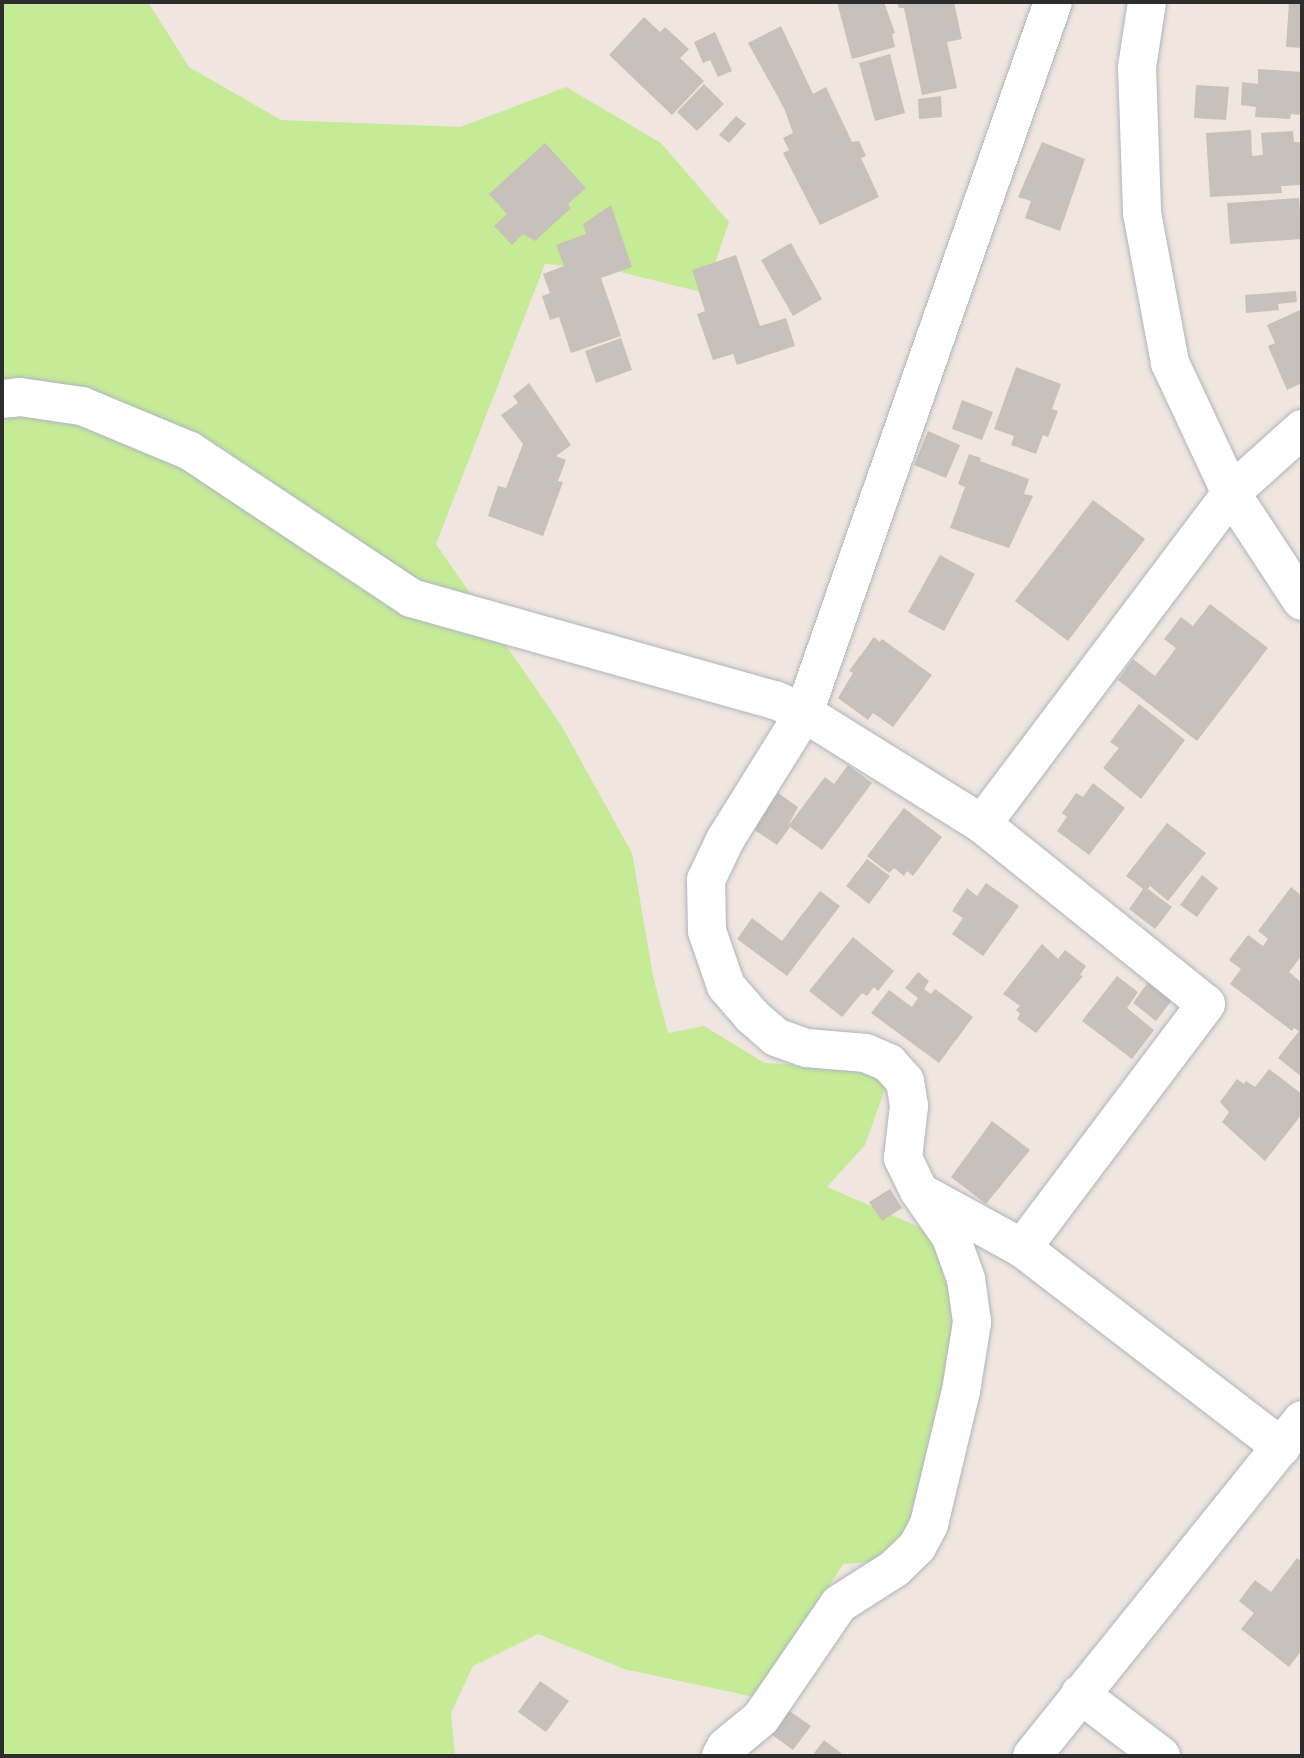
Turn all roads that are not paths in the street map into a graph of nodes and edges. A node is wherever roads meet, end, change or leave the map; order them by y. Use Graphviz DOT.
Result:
graph roads {
  1 [pos="1053,2"];
  2 [pos="1147,2"];
  3 [pos="2,399"];
  4 [pos="1302,429"];
  5 [pos="1231,493"];
  6 [pos="1302,601"];
  7 [pos="804,713"];
  8 [pos="982,824"];
  9 [pos="919,1191"];
  10 [pos="1021,1248"];
  11 [pos="1292,1434"];
  12 [pos="1080,1694"];
  13 [pos="721,1756"];
  14 [pos="1032,1756"];
  15 [pos="1161,1756"];
  1 -- 7 [label="street"];
  2 -- 5 [label="street"];
  3 -- 7 [label="street"];
  4 -- 5 [label="street"];
  5 -- 6 [label="street"];
  5 -- 8 [label="street"];
  7 -- 8 [label="street"];
  7 -- 9 [label="street"];
  8 -- 10 [label="street"];
  9 -- 10 [label="street"];
  9 -- 13 [label="street"];
  10 -- 11 [label="street"];
  11 -- 12 [label="street"];
  12 -- 14 [label="street"];
  12 -- 15 [label="street"];
}
